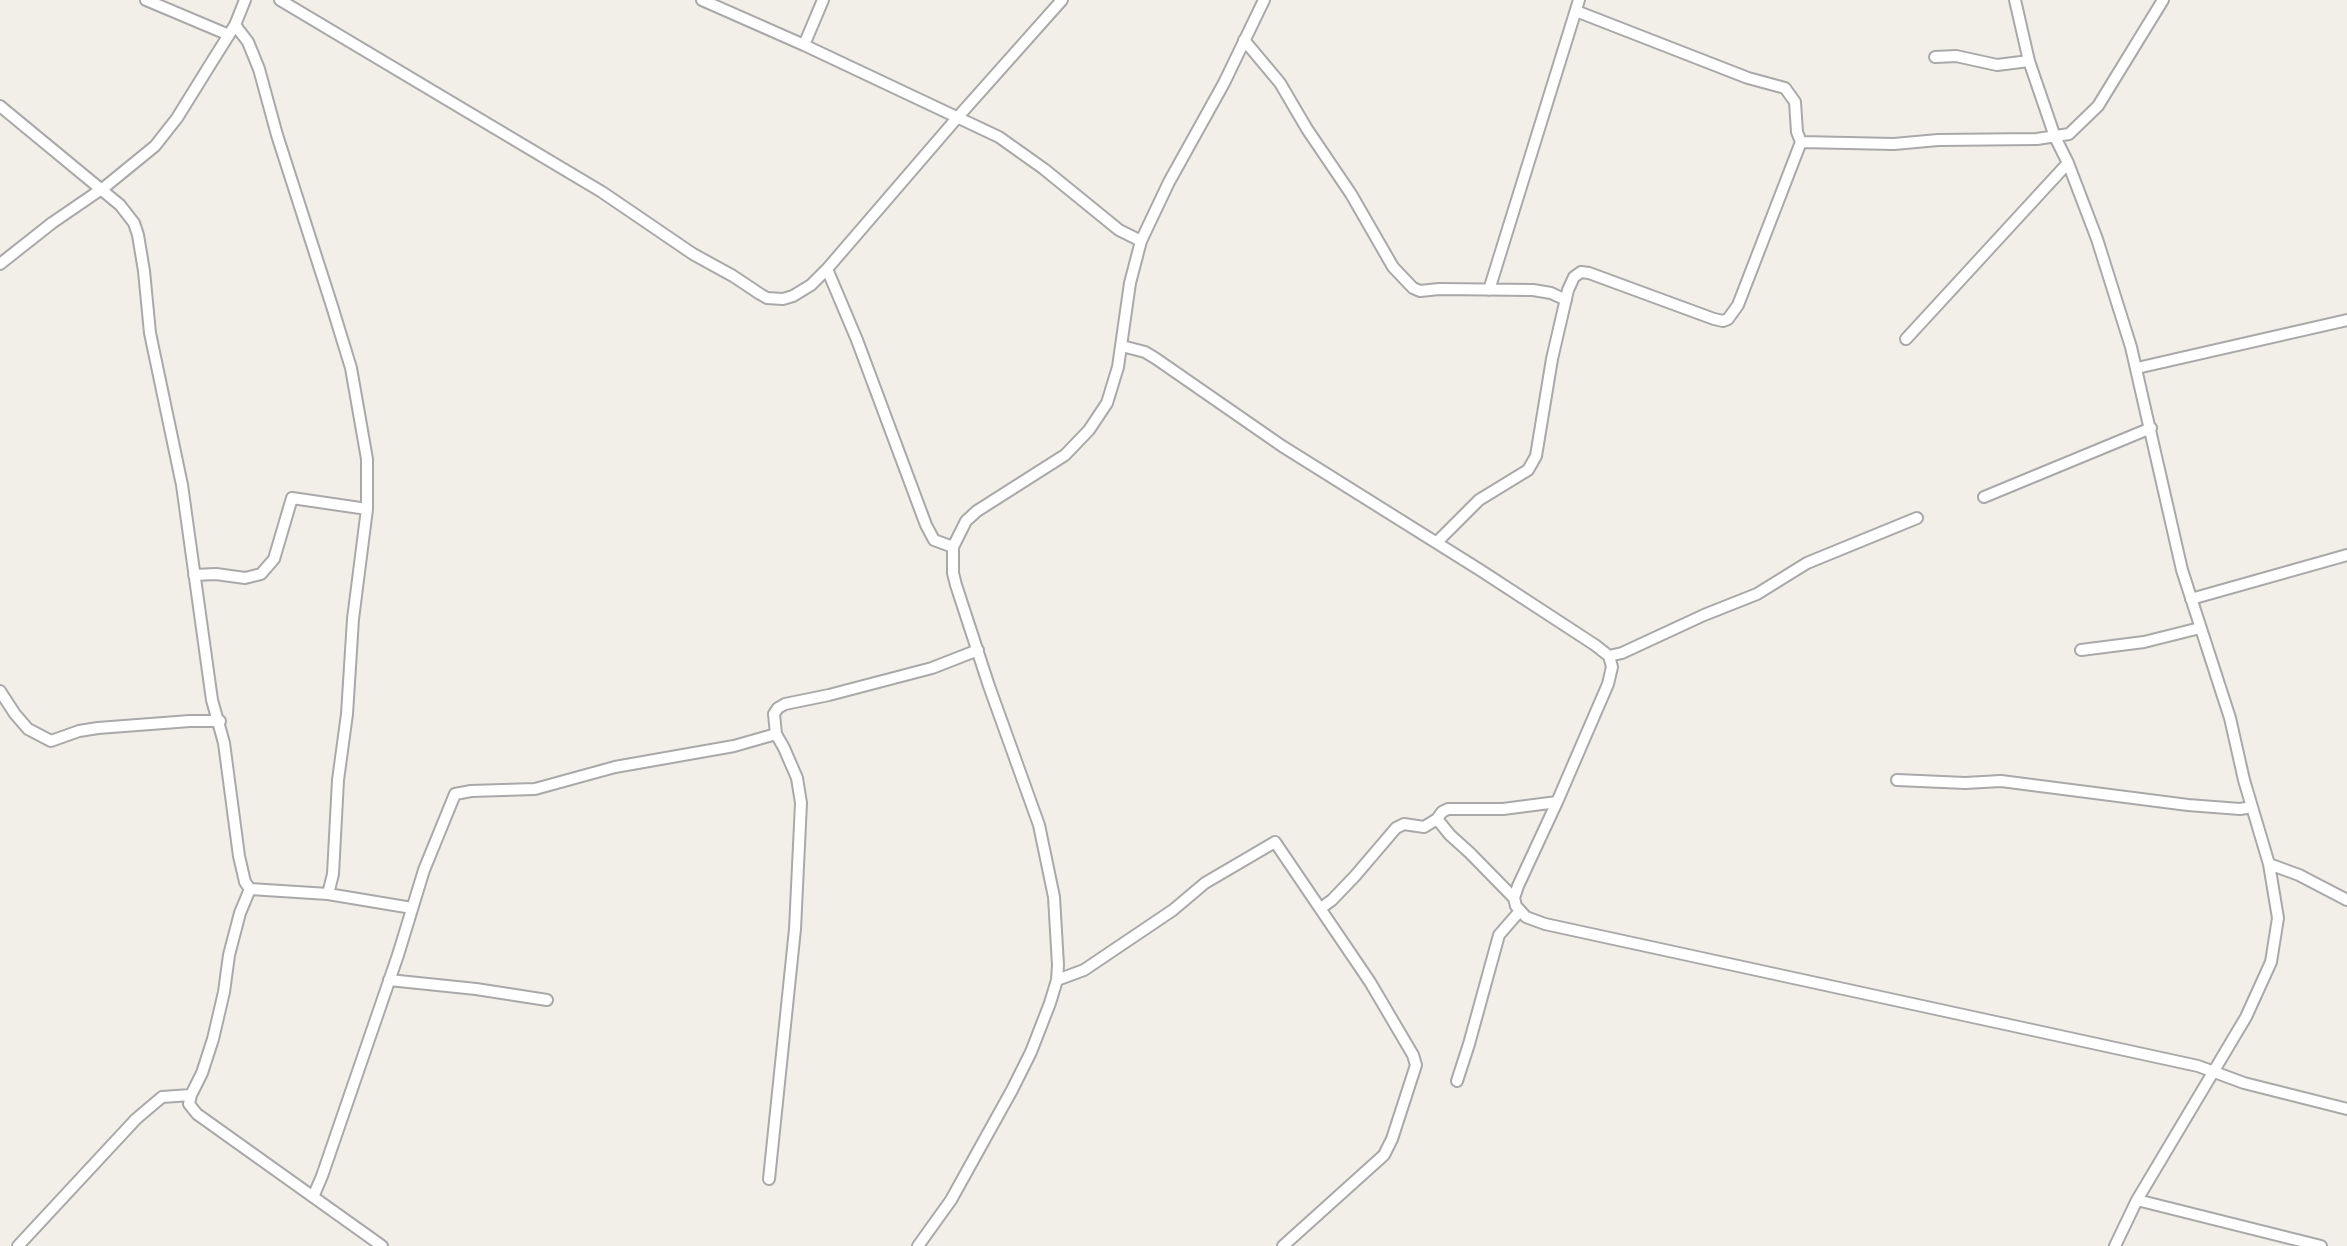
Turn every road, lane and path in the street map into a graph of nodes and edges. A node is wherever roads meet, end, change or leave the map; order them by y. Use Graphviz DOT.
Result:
graph roads {
  1 [pos="146,0"];
  2 [pos="245,0"];
  3 [pos="280,0"];
  4 [pos="702,0"];
  5 [pos="822,0"];
  6 [pos="1062,0"];
  7 [pos="1264,0"];
  8 [pos="2015,0"];
  9 [pos="2163,0"];
  10 [pos="1578,5"];
  11 [pos="235,24"];
  12 [pos="229,35"];
  13 [pos="1244,40"];
  14 [pos="804,45"];
  15 [pos="1935,57"];
  16 [pos="2029,61"];
  17 [pos="0,106"];
  18 [pos="957,118"];
  19 [pos="2055,137"];
  20 [pos="1802,142"];
  21 [pos="2068,163"];
  22 [pos="102,189"];
  23 [pos="1141,241"];
  24 [pos="0,264"];
  25 [pos="827,269"];
  26 [pos="1490,290"];
  27 [pos="1566,300"];
  28 [pos="2347,320"];
  29 [pos="1906,339"];
  30 [pos="1122,346"];
  31 [pos="2137,368"];
  32 [pos="2151,428"];
  33 [pos="1984,497"];
  34 [pos="367,509"];
  35 [pos="1917,518"];
  36 [pos="1437,542"];
  37 [pos="953,547"];
  38 [pos="2347,555"];
  39 [pos="194,575"];
  40 [pos="2191,599"];
  41 [pos="2200,628"];
  42 [pos="978,650"];
  43 [pos="2081,650"];
  44 [pos="1609,656"];
  45 [pos="0,691"];
  46 [pos="220,721"];
  47 [pos="776,734"];
  48 [pos="1897,780"];
  49 [pos="1557,802"];
  50 [pos="2252,807"];
  51 [pos="1437,819"];
  52 [pos="2269,864"];
  53 [pos="250,889"];
  54 [pos="328,894"];
  55 [pos="1514,898"];
  56 [pos="2347,900"];
  57 [pos="411,908"];
  58 [pos="1321,908"];
  59 [pos="1519,912"];
  60 [pos="390,980"];
  61 [pos="1057,980"];
  62 [pos="547,1000"];
  63 [pos="2214,1071"];
  64 [pos="1456,1081"];
  65 [pos="191,1095"];
  66 [pos="2347,1109"];
  67 [pos="770,1179"];
  68 [pos="313,1197"];
  69 [pos="2137,1200"];
  70 [pos="18,1246"];
  71 [pos="382,1246"];
  72 [pos="918,1246"];
  73 [pos="1283,1246"];
  74 [pos="2115,1246"];
  75 [pos="2321,1246"];
  1 -- 12 [label="street"];
  2 -- 11 [label="street"];
  3 -- 25 [label="street"];
  4 -- 14 [label="street"];
  5 -- 14 [label="street"];
  6 -- 18 [label="street"];
  7 -- 13 [label="street"];
  8 -- 16 [label="street"];
  9 -- 19 [label="street"];
  10 -- 20 [label="street"];
  10 -- 26 [label="street"];
  11 -- 12 [label="street"];
  11 -- 34 [label="street"];
  12 -- 22 [label="street"];
  13 -- 23 [label="street"];
  13 -- 26 [label="street"];
  14 -- 18 [label="street"];
  15 -- 16 [label="street"];
  16 -- 19 [label="street"];
  17 -- 22 [label="street"];
  18 -- 23 [label="street"];
  18 -- 25 [label="street"];
  19 -- 20 [label="street"];
  19 -- 21 [label="street"];
  20 -- 27 [label="street"];
  21 -- 29 [label="street"];
  21 -- 31 [label="street"];
  22 -- 24 [label="street"];
  22 -- 39 [label="street"];
  23 -- 30 [label="street"];
  25 -- 37 [label="street"];
  26 -- 27 [label="street"];
  27 -- 36 [label="street"];
  28 -- 31 [label="street"];
  30 -- 36 [label="street"];
  30 -- 37 [label="street"];
  31 -- 32 [label="street"];
  32 -- 33 [label="street"];
  32 -- 40 [label="street"];
  34 -- 39 [label="street"];
  34 -- 54 [label="street"];
  35 -- 44 [label="street"];
  36 -- 44 [label="street"];
  37 -- 42 [label="street"];
  38 -- 40 [label="street"];
  39 -- 46 [label="street"];
  40 -- 41 [label="street"];
  41 -- 43 [label="street"];
  41 -- 50 [label="street"];
  42 -- 47 [label="street"];
  42 -- 61 [label="street"];
  44 -- 49 [label="street"];
  45 -- 46 [label="street"];
  46 -- 53 [label="street"];
  47 -- 57 [label="street"];
  47 -- 67 [label="street"];
  48 -- 50 [label="street"];
  49 -- 51 [label="street"];
  49 -- 55 [label="street"];
  50 -- 52 [label="street"];
  51 -- 55 [label="street"];
  51 -- 58 [label="street"];
  52 -- 56 [label="street"];
  52 -- 63 [label="street"];
  53 -- 54 [label="street"];
  53 -- 65 [label="street"];
  54 -- 57 [label="street"];
  55 -- 59 [label="street"];
  57 -- 60 [label="street"];
  58 -- 61 [label="street"];
  58 -- 73 [label="street"];
  59 -- 63 [label="street"];
  59 -- 64 [label="street"];
  60 -- 62 [label="street"];
  60 -- 68 [label="street"];
  61 -- 72 [label="street"];
  63 -- 66 [label="street"];
  63 -- 69 [label="street"];
  65 -- 68 [label="street"];
  65 -- 70 [label="street"];
  68 -- 71 [label="street"];
  69 -- 74 [label="street"];
  69 -- 75 [label="street"];
}
